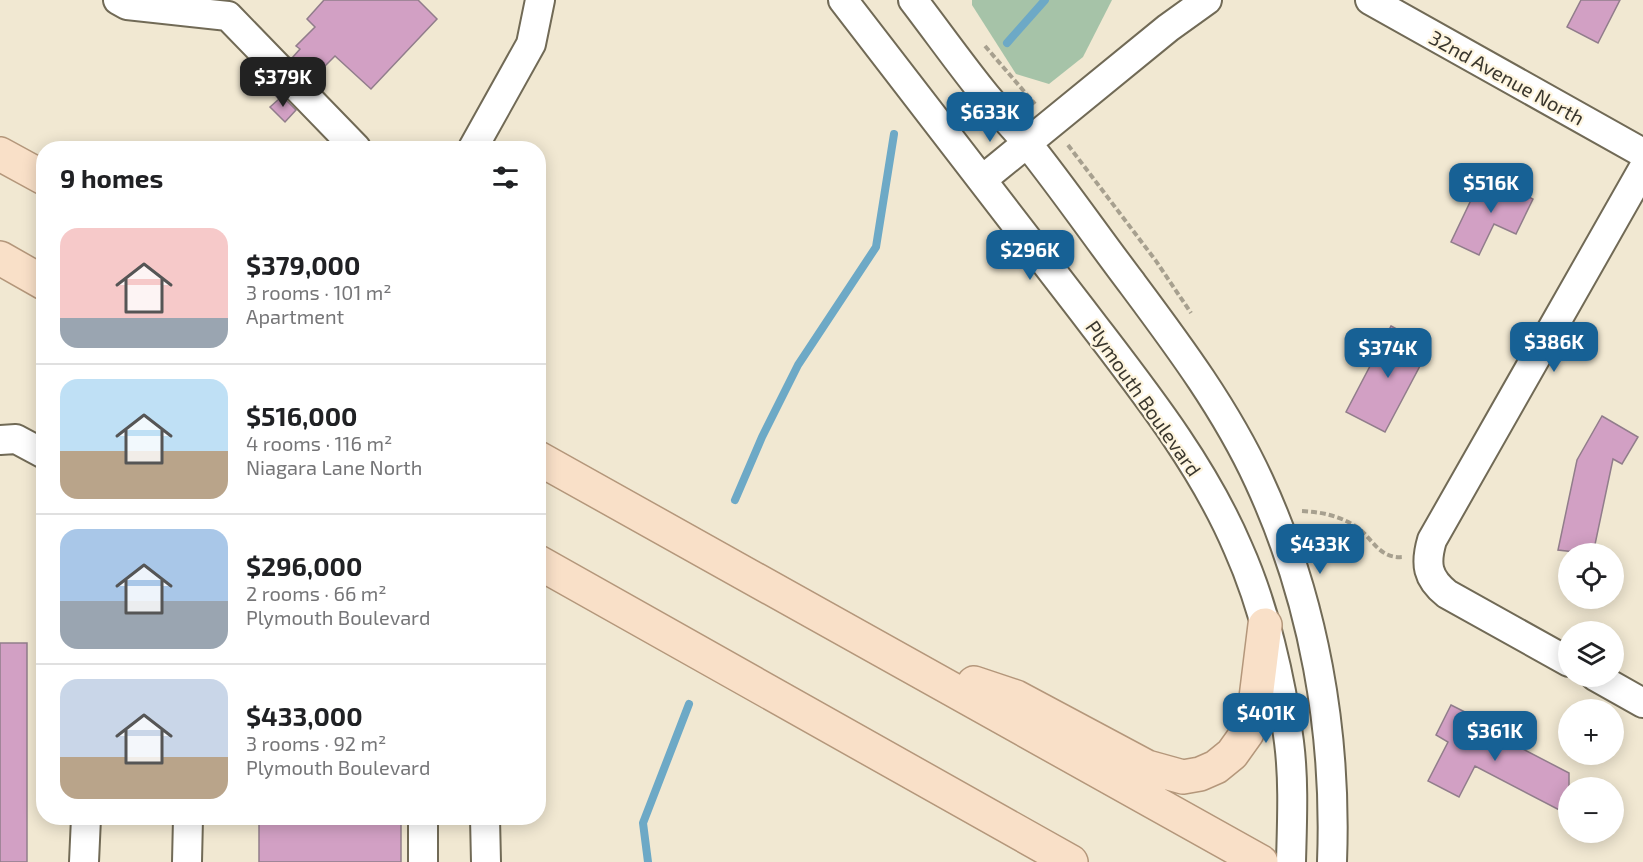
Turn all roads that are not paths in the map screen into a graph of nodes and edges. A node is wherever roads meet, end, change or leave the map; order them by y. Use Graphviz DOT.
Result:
graph roads {
  1 [pos="118,0"];
  2 [pos="540,0"];
  3 [pos="843,0"];
  4 [pos="913,0"];
  5 [pos="1207,0"];
  6 [pos="1370,0"];
  7 [pos="349,141"];
  8 [pos="477,141"];
  9 [pos="1027,143"];
  10 [pos="1643,153"];
  11 [pos="0,154"];
  12 [pos="1643,169"];
  13 [pos="36,174"];
  14 [pos="982,179"];
  15 [pos="0,258"];
  16 [pos="36,278"];
  17 [pos="0,440"];
  18 [pos="36,450"];
  19 [pos="546,462"];
  20 [pos="546,567"];
  21 [pos="1265,625"];
  22 [pos="1558,656"];
  23 [pos="904,661"];
  24 [pos="1614,687"];
  25 [pos="1643,704"];
  26 [pos="86,825"];
  27 [pos="188,825"];
  28 [pos="423,825"];
  29 [pos="485,825"];
  30 [pos="84,862"];
  31 [pos="187,862"];
  32 [pos="423,862"];
  33 [pos="486,862"];
  34 [pos="1071,862"];
  35 [pos="1261,862"];
  36 [pos="1291,862"];
  37 [pos="1332,862"];
  1 -- 7 [label="street"];
  2 -- 8 [label="street"];
  3 -- 14 [label="street, Plymouth Boulevard"];
  4 -- 9 [label="street"];
  5 -- 9 [label="street"];
  6 -- 10 [label="street, 32nd Avenue North"];
  9 -- 14 [label="street"];
  9 -- 37 [label="street"];
  11 -- 13 [label="main road"];
  12 -- 22 [label="street"];
  14 -- 21 [label="street, Plymouth Boulevard"];
  15 -- 16 [label="main road"];
  17 -- 18 [label="street"];
  19 -- 23 [label="main road"];
  20 -- 34 [label="main road"];
  21 -- 23 [label="main road"];
  21 -- 36 [label="street, Plymouth Boulevard"];
  23 -- 35 [label="main road"];
  24 -- 25 [label="street"];
  26 -- 30 [label="street"];
  27 -- 31 [label="street"];
  28 -- 32 [label="street"];
  29 -- 33 [label="street"];
}
